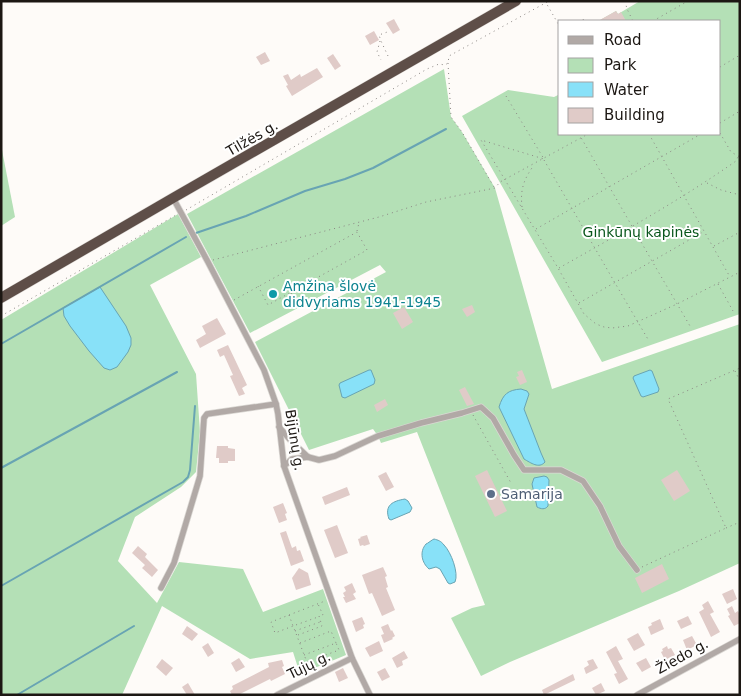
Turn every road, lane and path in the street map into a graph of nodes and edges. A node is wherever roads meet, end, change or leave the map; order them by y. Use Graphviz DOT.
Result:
graph roads {
  1 [pos="516,1"];
  2 [pos="549,1"];
  3 [pos="625,1"];
  4 [pos="688,1"];
  5 [pos="546,2"];
  6 [pos="632,20"];
  7 [pos="655,20"];
  8 [pos="558,23"];
  9 [pos="390,31"];
  10 [pos="381,41"];
  11 [pos="740,55"];
  12 [pos="388,56"];
  13 [pos="381,60"];
  14 [pos="448,63"];
  15 [pos="721,66"];
  16 [pos="506,96"];
  17 [pos="740,111"];
  18 [pos="721,122"];
  19 [pos="579,135"];
  20 [pos="586,135"];
  21 [pos="651,135"];
  22 [pos="698,135"];
  23 [pos="721,135"];
  24 [pos="581,138"];
  25 [pos="662,156"];
  26 [pos="739,157"];
  27 [pos="544,159"];
  28 [pos="535,164"];
  29 [pos="505,180"];
  30 [pos="706,182"];
  31 [pos="609,187"];
  32 [pos="494,188"];
  33 [pos="740,194"];
  34 [pos="685,196"];
  35 [pos="173,198"];
  36 [pos="522,208"];
  37 [pos="571,208"];
  38 [pos="181,213"];
  39 [pos="359,222"];
  40 [pos="632,227"];
  41 [pos="535,229"];
  42 [pos="356,232"];
  43 [pos="704,232"];
  44 [pos="740,232"];
  45 [pos="714,246"];
  46 [pos="594,248"];
  47 [pos="208,262"];
  48 [pos="652,262"];
  49 [pos="558,268"];
  50 [pos="740,272"];
  51 [pos="731,277"];
  52 [pos="615,283"];
  53 [pos="718,284"];
  54 [pos="258,286"];
  55 [pos="291,293"];
  56 [pos="1,298"];
  57 [pos="229,302"];
  58 [pos="578,304"];
  59 [pos="677,304"];
  60 [pos="298,307"];
  61 [pos="733,311"];
  62 [pos="1,316"];
  63 [pos="638,321"];
  64 [pos="690,326"];
  65 [pos="649,341"];
  66 [pos="740,368"];
  67 [pos="735,370"];
  68 [pos="740,381"];
  69 [pos="276,404"];
  70 [pos="470,410"];
  71 [pos="279,427"];
  72 [pos="308,456"];
  73 [pos="284,466"];
  74 [pos="511,483"];
  75 [pos="740,522"];
  76 [pos="726,528"];
  77 [pos="637,570"];
  78 [pos="161,588"];
  79 [pos="331,599"];
  80 [pos="318,604"];
  81 [pos="289,615"];
  82 [pos="319,616"];
  83 [pos="320,621"];
  84 [pos="293,626"];
  85 [pos="295,631"];
  86 [pos="297,636"];
  87 [pos="740,639"];
  88 [pos="300,643"];
  89 [pos="336,643"];
  90 [pos="304,655"];
  91 [pos="352,658"];
  92 [pos="650,688"];
  93 [pos="277,695"];
  94 [pos="370,695"];
  95 [pos="637,695"];
  96 [pos="654,695"];
  1 -- 35 [label="highway, Tilžės g."];
  2 -- 5 [label="path"];
  3 -- 6 [label="path"];
  4 -- 7 [label="path"];
  5 -- 8 [label="path"];
  5 -- 14 [label="path"];
  9 -- 10 [label="path"];
  10 -- 12 [label="path"];
  10 -- 13 [label="path"];
  11 -- 15 [label="path"];
  14 -- 32 [label="path"];
  14 -- 38 [label="path"];
  16 -- 27 [label="path"];
  17 -- 18 [label="path"];
  19 -- 24 [label="path"];
  20 -- 24 [label="path"];
  21 -- 25 [label="path"];
  22 -- 25 [label="path"];
  23 -- 26 [label="path"];
  24 -- 27 [label="path"];
  24 -- 31 [label="path"];
  25 -- 31 [label="path"];
  25 -- 34 [label="path"];
  26 -- 30 [label="path"];
  27 -- 28 [label="path"];
  27 -- 29 [label="path"];
  27 -- 37 [label="path"];
  28 -- 29 [label="path"];
  28 -- 36 [label="path"];
  29 -- 32 [label="path"];
  29 -- 36 [label="path"];
  30 -- 33 [label="path"];
  30 -- 34 [label="path"];
  31 -- 37 [label="path"];
  31 -- 40 [label="path"];
  32 -- 39 [label="path"];
  34 -- 40 [label="path"];
  34 -- 43 [label="path"];
  35 -- 38 [label="street, Bijūnų g."];
  35 -- 56 [label="highway, Tilžės g."];
  36 -- 41 [label="path"];
  37 -- 41 [label="path"];
  37 -- 46 [label="path"];
  38 -- 47 [label="street, Bijūnų g."];
  38 -- 62 [label="path"];
  39 -- 42 [label="path"];
  39 -- 47 [label="path"];
  40 -- 46 [label="path"];
  40 -- 48 [label="path"];
  41 -- 49 [label="path"];
  42 -- 54 [label="path"];
  42 -- 55 [label="path"];
  43 -- 45 [label="path"];
  43 -- 48 [label="path"];
  44 -- 45 [label="path"];
  45 -- 51 [label="path"];
  46 -- 49 [label="path"];
  46 -- 52 [label="path"];
  47 -- 57 [label="street, Bijūnų g."];
  48 -- 52 [label="path"];
  48 -- 59 [label="path"];
  49 -- 58 [label="path"];
  50 -- 51 [label="path"];
  51 -- 53 [label="path"];
  52 -- 58 [label="path"];
  52 -- 63 [label="path"];
  53 -- 59 [label="path"];
  53 -- 61 [label="path"];
  54 -- 55 [label="path"];
  54 -- 57 [label="path"];
  55 -- 60 [label="path"];
  57 -- 69 [label="street, Bijūnų g."];
  58 -- 63 [label="path"];
  59 -- 63 [label="path"];
  59 -- 64 [label="path"];
  63 -- 65 [label="path"];
  66 -- 67 [label="path"];
  67 -- 68 [label="path"];
  67 -- 76 [label="path"];
  69 -- 71 [label="street, Bijūnų g."];
  69 -- 78 [label="street"];
  70 -- 72 [label="street"];
  70 -- 74 [label="path"];
  70 -- 77 [label="street"];
  71 -- 72 [label="street"];
  71 -- 73 [label="street, Bijūnų g."];
  72 -- 73 [label="street"];
  73 -- 79 [label="street, Bijūnų g."];
  75 -- 76 [label="path"];
  76 -- 77 [label="path"];
  79 -- 80 [label="path"];
  79 -- 91 [label="street, Bijūnų g."];
  80 -- 81 [label="path"];
  80 -- 82 [label="path"];
  81 -- 84 [label="path"];
  81 -- 84 [label="path"];
  82 -- 83 [label="path"];
  82 -- 84 [label="path"];
  83 -- 85 [label="path"];
  83 -- 86 [label="path"];
  84 -- 85 [label="path"];
  85 -- 86 [label="path"];
  86 -- 88 [label="path"];
  87 -- 92 [label="street, Žiedo g."];
  88 -- 89 [label="path"];
  88 -- 90 [label="path"];
  89 -- 90 [label="path"];
  89 -- 90 [label="path"];
  91 -- 93 [label="street, Tujų g."];
  91 -- 94 [label="street, Bijūnų g."];
  92 -- 95 [label="street, Žiedo g."];
  92 -- 96 [label="street"];
}
